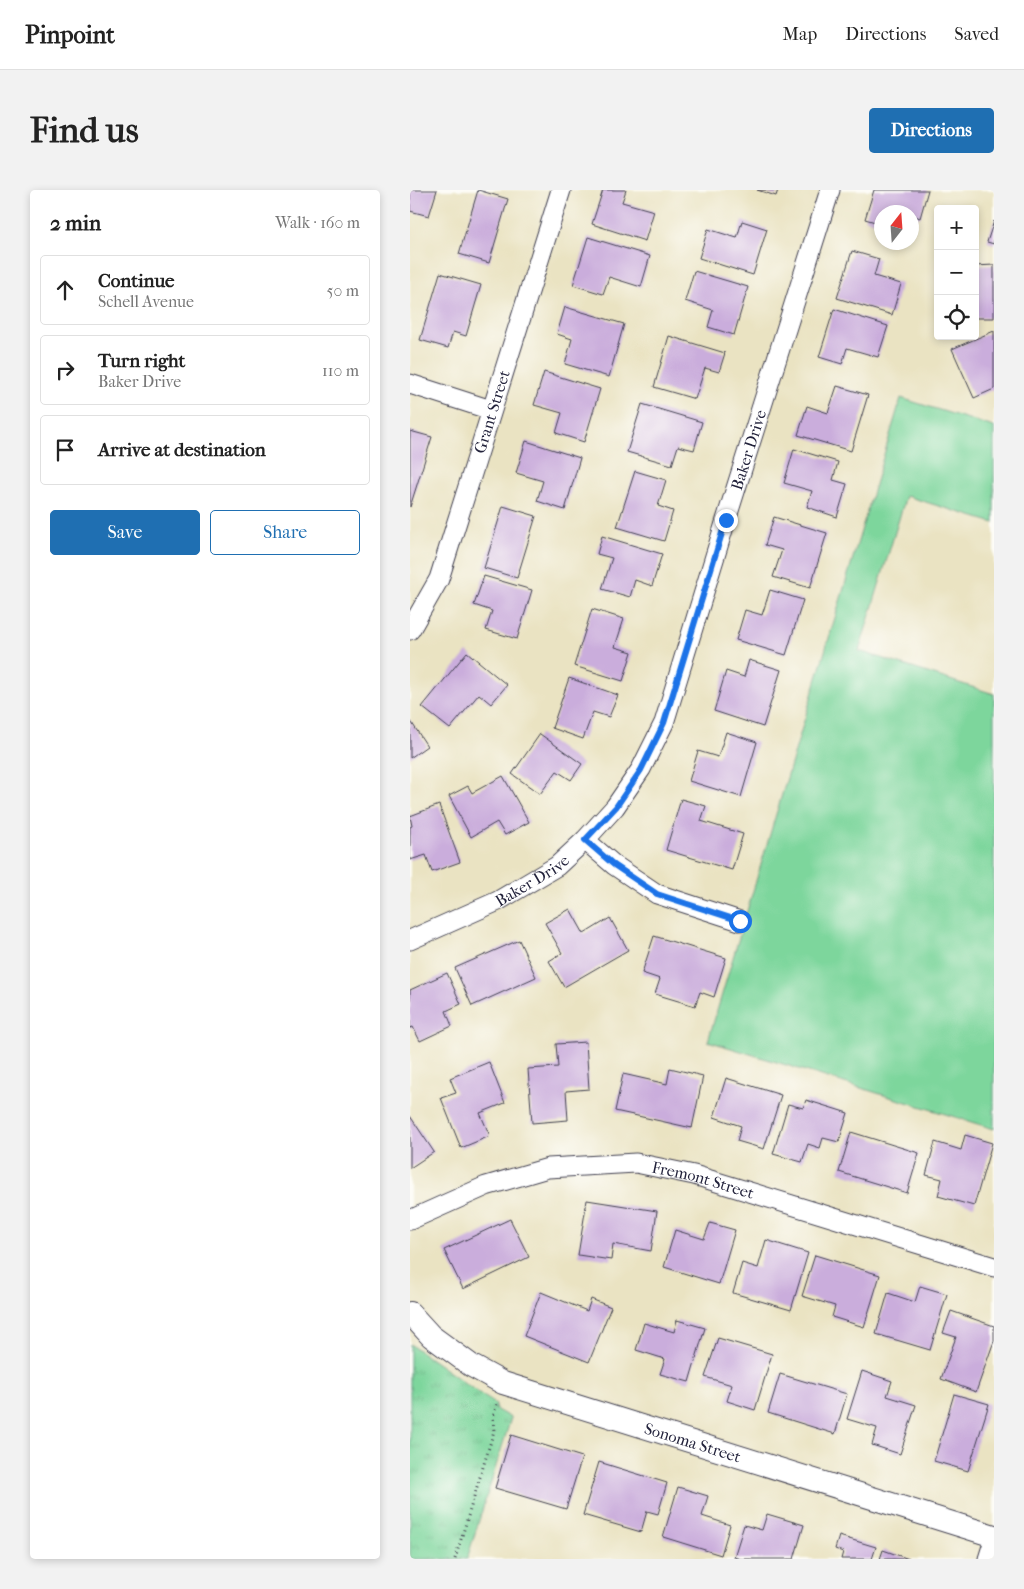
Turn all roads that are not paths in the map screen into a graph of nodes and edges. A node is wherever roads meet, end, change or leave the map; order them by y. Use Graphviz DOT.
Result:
graph roads {
  1 [pos="561,190"];
  2 [pos="830,190"];
  3 [pos="410,384"];
  4 [pos="491,410"];
  5 [pos="410,630"];
  6 [pos="585,840"];
  7 [pos="740,921"];
  8 [pos="410,940"];
  9 [pos="410,1220"];
  10 [pos="994,1267"];
  11 [pos="410,1313"];
  12 [pos="994,1536"];
  13 [pos="994,1540"];
  14 [pos="988,1559"];
  1 -- 4 [label="street, Grant Street"];
  2 -- 6 [label="street, Baker Drive"];
  3 -- 4 [label="street"];
  4 -- 5 [label="street, Grant Street"];
  6 -- 7 [label="street"];
  6 -- 8 [label="street, Baker Drive"];
  9 -- 10 [label="street, Fremont Street"];
  11 -- 12 [label="street, Sonoma Street"];
  13 -- 14 [label="street"];
}
